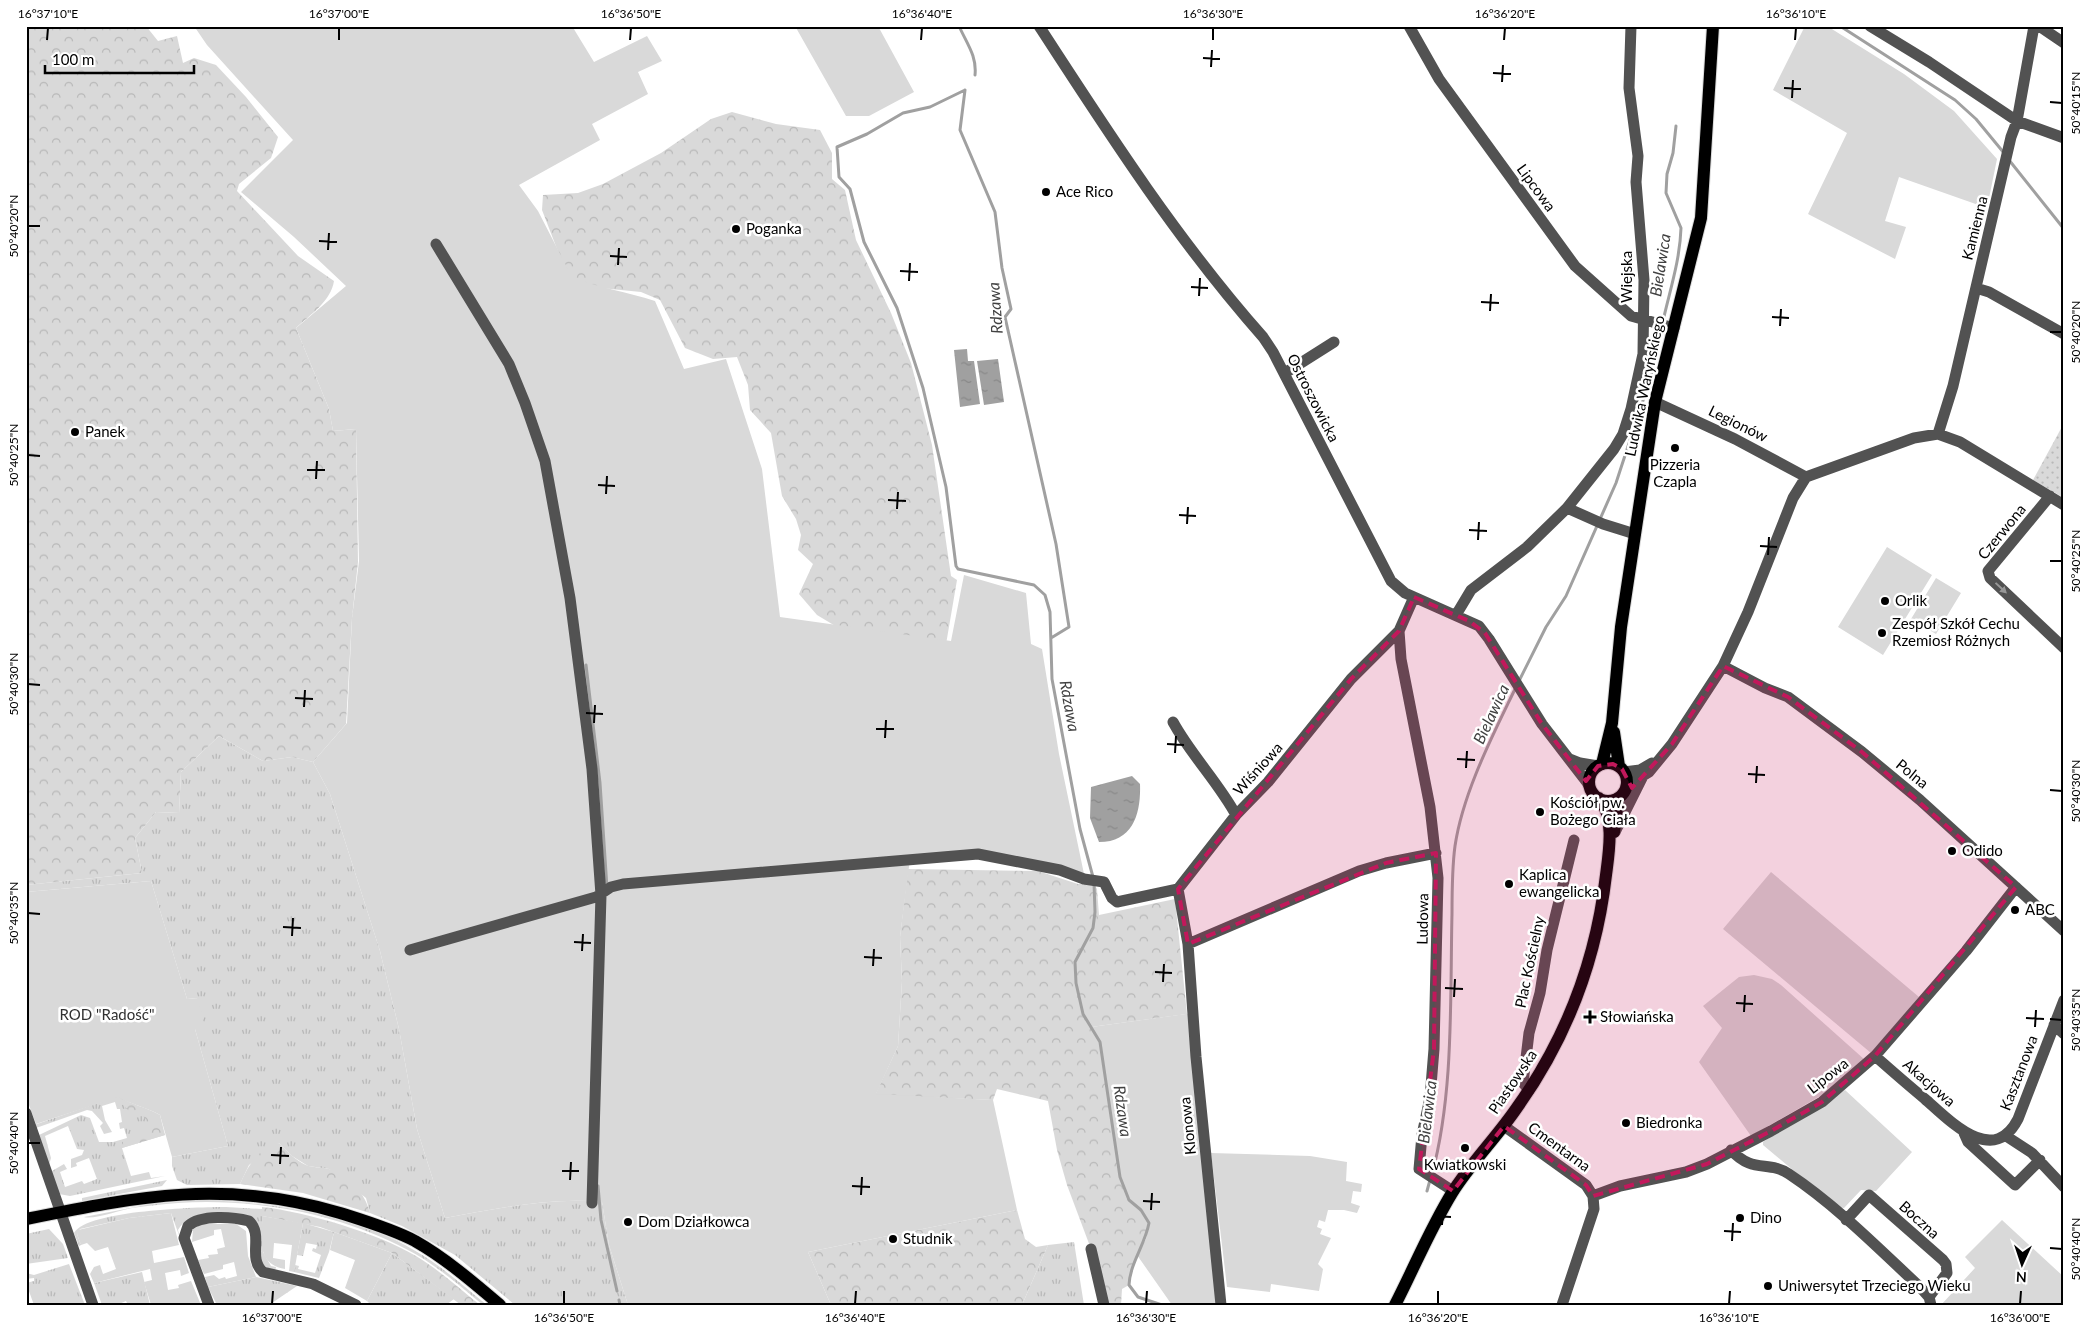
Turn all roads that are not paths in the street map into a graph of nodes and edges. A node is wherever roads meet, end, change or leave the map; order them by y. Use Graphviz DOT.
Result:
graph roads {
  1 [pos="1039,26"];
  2 [pos="1409,26"];
  3 [pos="1632,26"];
  4 [pos="1713,26"];
  5 [pos="1870,26"];
  6 [pos="2034,26"];
  7 [pos="2039,26"];
  8 [pos="2064,43"];
  9 [pos="2017,121"];
  10 [pos="2064,138"];
  11 [pos="436,244"];
  12 [pos="1976,288"];
  13 [pos="1642,320"];
  14 [pos="1665,326"];
  15 [pos="2064,334"];
  16 [pos="1334,342"];
  17 [pos="1285,372"];
  18 [pos="1655,402"];
  19 [pos="1938,434"];
  20 [pos="1806,477"];
  21 [pos="2050,496"];
  22 [pos="2064,505"];
  23 [pos="1567,508"];
  24 [pos="1634,534"];
  25 [pos="1414,597"];
  26 [pos="1456,615"];
  27 [pos="1399,631"];
  28 [pos="2064,648"];
  29 [pos="1723,666"];
  30 [pos="1173,722"];
  31 [pos="1612,723"];
  32 [pos="1570,759"];
  33 [pos="1658,760"];
  34 [pos="1600,765"];
  35 [pos="1622,769"];
  36 [pos="1642,778"];
  37 [pos="1589,785"];
  38 [pos="1626,786"];
  39 [pos="1598,798"];
  40 [pos="1618,798"];
  41 [pos="1236,815"];
  42 [pos="1614,834"];
  43 [pos="1574,840"];
  44 [pos="1436,853"];
  45 [pos="1608,856"];
  46 [pos="2016,888"];
  47 [pos="1178,889"];
  48 [pos="601,895"];
  49 [pos="2064,931"];
  50 [pos="1188,944"];
  51 [pos="410,950"];
  52 [pos="2064,1000"];
  53 [pos="2054,1025"];
  54 [pos="2064,1034"];
  55 [pos="1875,1056"];
  56 [pos="1529,1090"];
  57 [pos="26,1113"];
  58 [pos="1504,1126"];
  59 [pos="1964,1133"];
  60 [pos="2006,1136"];
  61 [pos="1731,1150"];
  62 [pos="2040,1160"];
  63 [pos="2064,1187"];
  64 [pos="1453,1191"];
  65 [pos="1593,1196"];
  66 [pos="592,1204"];
  67 [pos="60,1212"];
  68 [pos="26,1219"];
  69 [pos="1846,1220"];
  70 [pos="1091,1249"];
  71 [pos="1930,1301"];
  72 [pos="93,1305"];
  73 [pos="209,1305"];
  74 [pos="356,1305"];
  75 [pos="500,1305"];
  76 [pos="1104,1305"];
  77 [pos="1222,1305"];
  78 [pos="1395,1305"];
  79 [pos="1562,1305"];
  1 -- 17 [label="street, Ostroszowicka"];
  2 -- 13 [label="street, Lipcowa"];
  3 -- 13 [label="street, Wiejska"];
  4 -- 14 [label="main road, Ludwika Waryńskiego"];
  5 -- 9 [label="street"];
  6 -- 9 [label="street, Kamienna"];
  7 -- 8 [label="street"];
  9 -- 10 [label="street"];
  9 -- 12 [label="street, Kamienna"];
  11 -- 48 [label="street"];
  12 -- 15 [label="street"];
  12 -- 19 [label="street, Kamienna"];
  13 -- 14 [label="street, Lipcowa"];
  13 -- 23 [label="street, Wiejska"];
  14 -- 18 [label="main road, Ludwika Waryńskiego"];
  16 -- 17 [label="street"];
  17 -- 25 [label="street, Ostroszowicka"];
  18 -- 20 [label="street, Legionów"];
  18 -- 24 [label="main road, Ludwika Waryńskiego"];
  19 -- 20 [label="street"];
  19 -- 21 [label="street"];
  20 -- 29 [label="street"];
  21 -- 22 [label="street"];
  21 -- 28 [label="street, Czerwona, one-way"];
  23 -- 24 [label="street"];
  23 -- 26 [label="street, Wiejska"];
  24 -- 31 [label="main road, Ludwika Waryńskiego"];
  25 -- 26 [label="street, Ostroszowicka"];
  25 -- 27 [label="street, Wiśniowa"];
  26 -- 32 [label="street, Ostroszowicka"];
  27 -- 41 [label="street, Wiśniowa"];
  27 -- 44 [label="street, Ludowa"];
  29 -- 33 [label="street"];
  29 -- 46 [label="street, Polna"];
  30 -- 41 [label="street"];
  31 -- 34 [label="main road, Ludwika Waryńskiego"];
  31 -- 35 [label="main road, Ludwika Waryńskiego"];
  32 -- 34 [label="street"];
  32 -- 37 [label="street, Ostroszowicka"];
  33 -- 35 [label="street"];
  33 -- 36 [label="street"];
  34 -- 35 [label="main road"];
  34 -- 37 [label="main road"];
  35 -- 38 [label="main road"];
  36 -- 38 [label="street"];
  36 -- 42 [label="street, Piastowska"];
  37 -- 39 [label="main road"];
  38 -- 40 [label="main road"];
  39 -- 40 [label="main road"];
  39 -- 45 [label="main road, Piastowska"];
  40 -- 42 [label="main road, Piastowska"];
  41 -- 47 [label="street, Wiśniowa"];
  42 -- 45 [label="main road, Piastowska"];
  43 -- 56 [label="street, Plac Kościelny"];
  44 -- 50 [label="street"];
  44 -- 64 [label="street, Ludowa"];
  45 -- 56 [label="main road, Piastowska"];
  46 -- 49 [label="street, Polna"];
  46 -- 55 [label="street, Lipowa"];
  47 -- 48 [label="street"];
  47 -- 50 [label="street, Klonowa"];
  48 -- 51 [label="street"];
  48 -- 66 [label="street"];
  50 -- 77 [label="street, Klonowa"];
  52 -- 53 [label="street, Kasztanowa"];
  53 -- 54 [label="street"];
  53 -- 60 [label="street, Kasztanowa"];
  55 -- 59 [label="street, Akacjowa"];
  55 -- 61 [label="street, Lipowa"];
  56 -- 58 [label="main road, Piastowska"];
  57 -- 67 [label="street"];
  58 -- 64 [label="main road, Piastowska"];
  58 -- 65 [label="street, Cmentarna"];
  59 -- 60 [label="street, Akacjowa"];
  59 -- 62 [label="street, Akacjowa"];
  60 -- 62 [label="street"];
  61 -- 65 [label="street, Lipowa"];
  61 -- 69 [label="street, Boczna"];
  62 -- 63 [label="street"];
  64 -- 78 [label="main road, Piastowska"];
  65 -- 79 [label="street"];
  67 -- 68 [label="main road"];
  67 -- 72 [label="street"];
  67 -- 75 [label="main road"];
  69 -- 71 [label="street, Boczna"];
  69 -- 71 [label="street, Boczna"];
  70 -- 76 [label="street"];
  73 -- 74 [label="street"];
}
